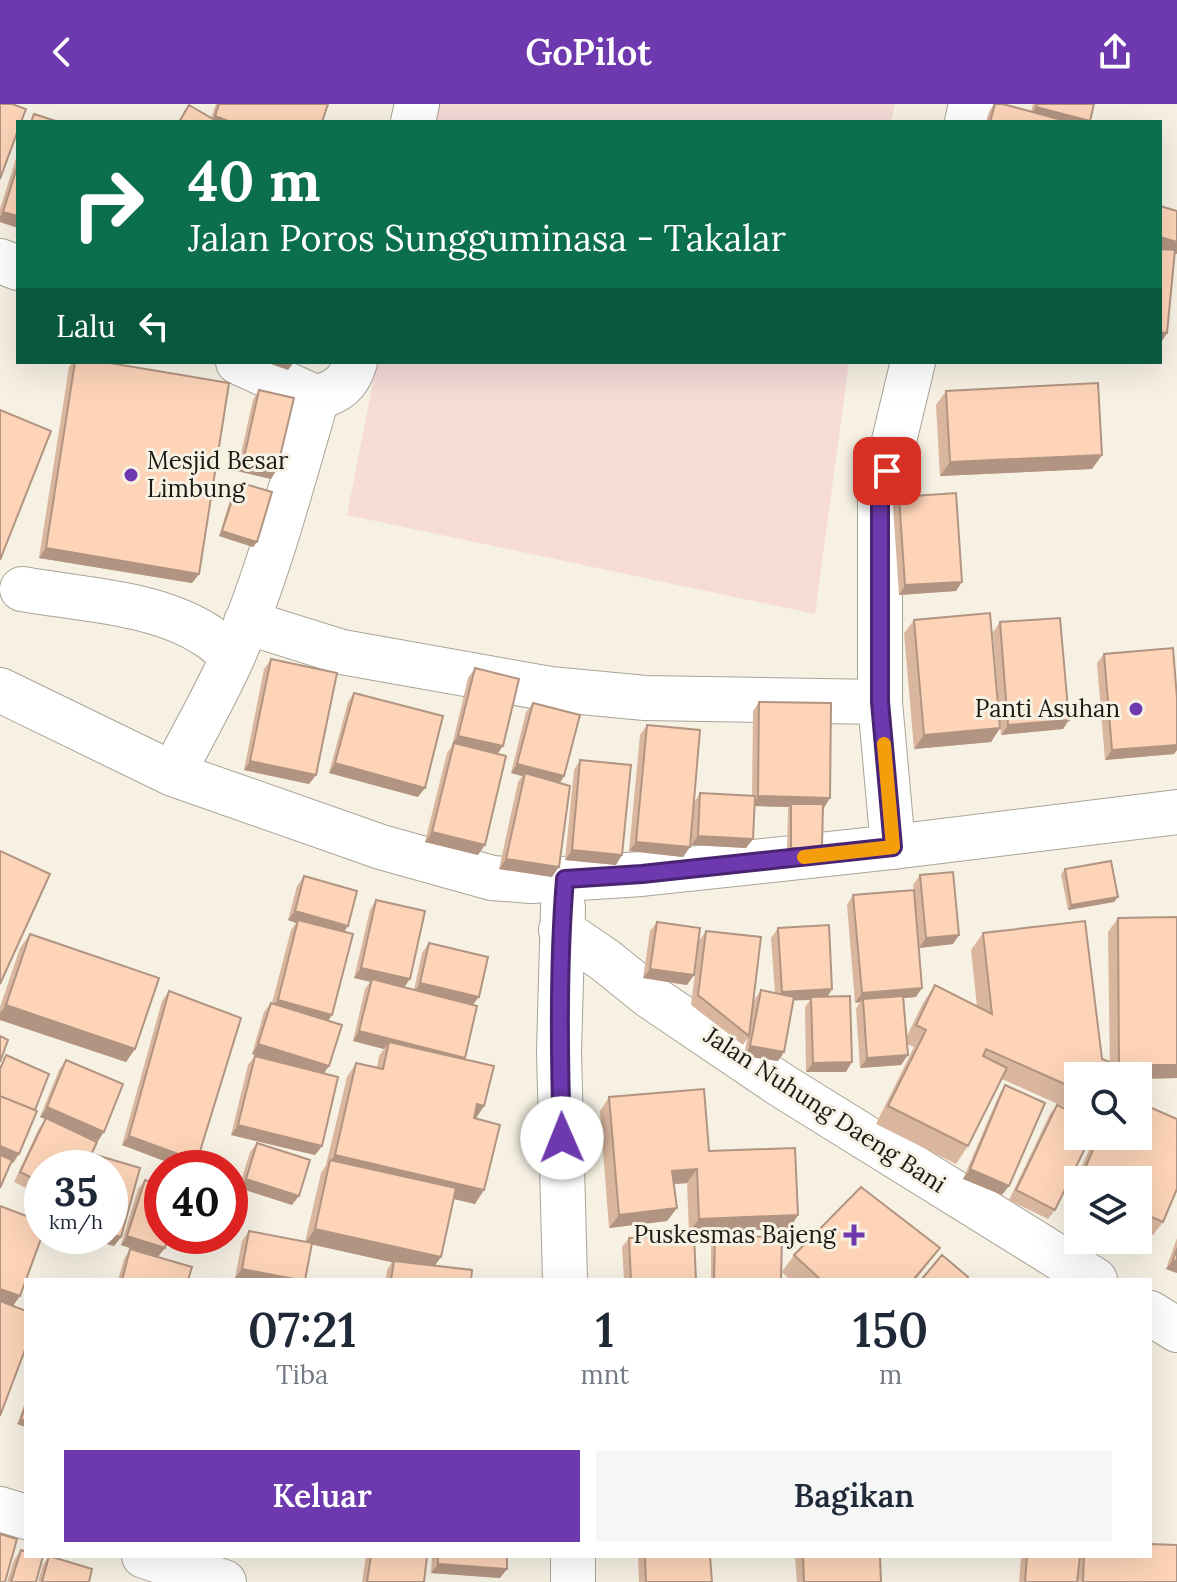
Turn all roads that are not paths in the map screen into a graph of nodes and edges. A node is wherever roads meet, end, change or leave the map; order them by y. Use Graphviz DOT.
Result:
graph roads {
  1 [pos="242,364"];
  2 [pos="354,364"];
  3 [pos="913,364"];
  4 [pos="317,398"];
  5 [pos="22,589"];
  6 [pos="240,639"];
  7 [pos="0,690"];
  8 [pos="880,702"];
  9 [pos="173,774"];
  10 [pos="1177,812"];
  11 [pos="893,847"];
  12 [pos="565,879"];
  13 [pos="561,930"];
  14 [pos="565,1278"];
  15 [pos="1092,1278"];
  16 [pos="1152,1314"];
  17 [pos="1177,1330"];
  18 [pos="0,1509"];
  19 [pos="24,1516"];
  20 [pos="150,1558"];
  21 [pos="573,1558"];
  22 [pos="224,1582"];
  23 [pos="573,1582"];
  1 -- 4 [label="main road"];
  2 -- 4 [label="main road"];
  3 -- 8 [label="main road"];
  4 -- 6 [label="main road"];
  5 -- 6 [label="main road"];
  6 -- 8 [label="main road"];
  6 -- 9 [label="main road"];
  7 -- 9 [label="main road"];
  8 -- 11 [label="main road"];
  9 -- 12 [label="main road"];
  10 -- 11 [label="main road"];
  11 -- 12 [label="main road"];
  12 -- 13 [label="main road"];
  13 -- 14 [label="main road"];
  13 -- 15 [label="main road, Jalan Nuhung Daeng Bani"];
  16 -- 17 [label="main road"];
  18 -- 19 [label="main road"];
  20 -- 22 [label="main road"];
  21 -- 23 [label="main road"];
}
